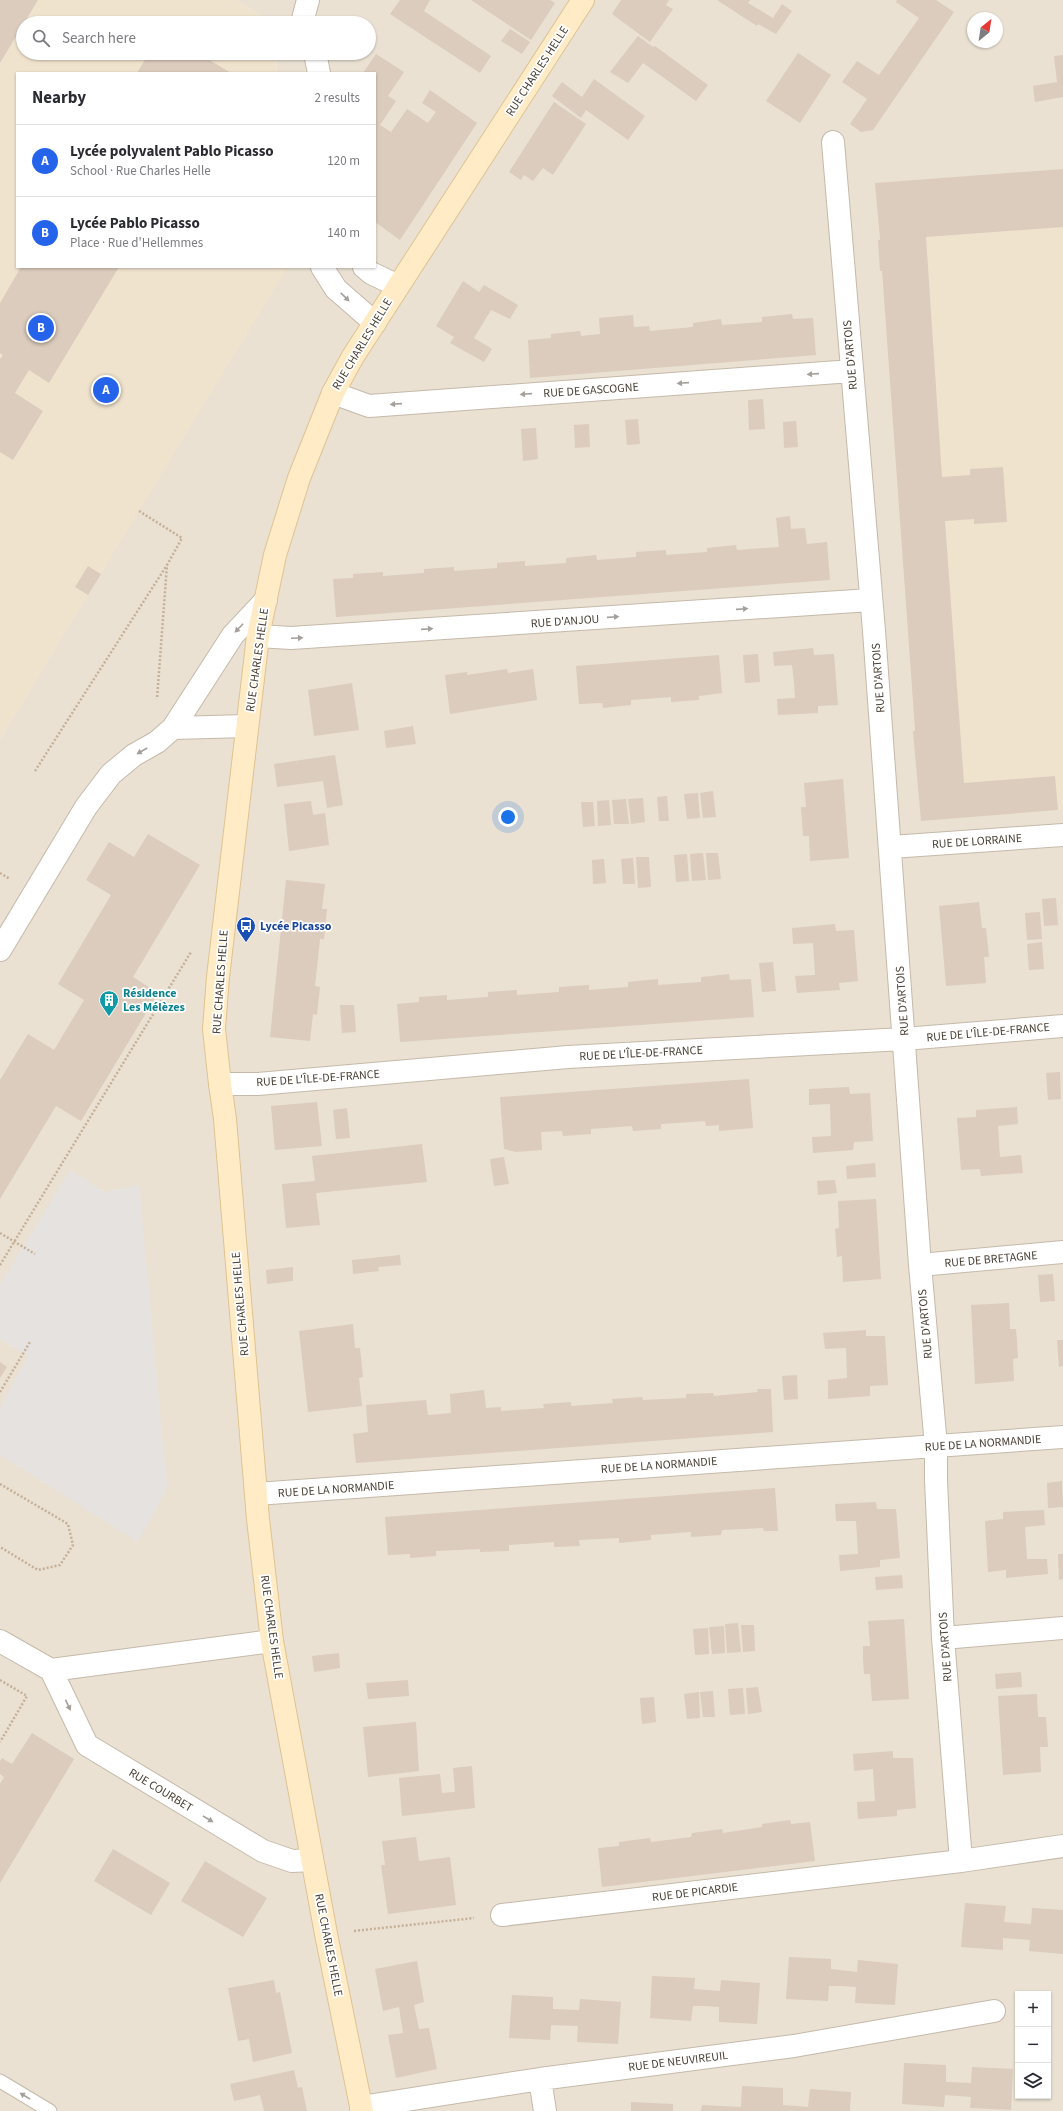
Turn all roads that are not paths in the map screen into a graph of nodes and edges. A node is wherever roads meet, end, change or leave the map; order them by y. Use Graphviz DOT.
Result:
graph roads {
  1 [pos="290,0"];
  2 [pos="583,0"];
  3 [pos="305,14"];
  4 [pos="316,60"];
  5 [pos="319,72"];
  6 [pos="833,142"];
  7 [pos="323,268"];
  8 [pos="365,268"];
  9 [pos="398,286"];
  10 [pos="375,323"];
  11 [pos="852,371"];
  12 [pos="333,393"];
  13 [pos="266,600"];
  14 [pos="871,600"];
  15 [pos="258,636"];
  16 [pos="247,726"];
  17 [pos="173,728"];
  18 [pos="1063,835"];
  19 [pos="891,847"];
  20 [pos="0,950"];
  21 [pos="1063,1026"];
  22 [pos="904,1039"];
  23 [pos="220,1084"];
  24 [pos="1063,1252"];
  25 [pos="920,1265"];
  26 [pos="1063,1437"];
  27 [pos="936,1446"];
  28 [pos="256,1494"];
  29 [pos="1063,1628"];
  30 [pos="943,1638"];
  31 [pos="0,1641"];
  32 [pos="272,1641"];
  33 [pos="51,1670"];
  34 [pos="1063,1846"];
  35 [pos="312,1860"];
  36 [pos="961,1861"];
  37 [pos="502,1915"];
  38 [pos="994,2011"];
  39 [pos="540,2079"];
  40 [pos="0,2081"];
  41 [pos="361,2109"];
  42 [pos="50,2111"];
  43 [pos="545,2111"];
  1 -- 3 [label="street"];
  2 -- 9 [label="street, RUE CHARLES HELLE"];
  4 -- 5 [label="street"];
  6 -- 11 [label="street, RUE D'ARTOIS"];
  7 -- 10 [label="street, one-way"];
  8 -- 9 [label="street"];
  9 -- 10 [label="street, RUE CHARLES HELLE"];
  10 -- 12 [label="street, RUE CHARLES HELLE"];
  11 -- 12 [label="street, RUE DE GASCOGNE, one-way"];
  11 -- 14 [label="street, RUE D'ARTOIS"];
  12 -- 13 [label="street, RUE CHARLES HELLE"];
  13 -- 15 [label="street, RUE CHARLES HELLE"];
  13 -- 17 [label="street, one-way"];
  15 -- 14 [label="street, RUE D'ANJOU, one-way"];
  14 -- 19 [label="street, RUE D'ARTOIS"];
  15 -- 16 [label="street, RUE CHARLES HELLE"];
  16 -- 17 [label="street"];
  16 -- 23 [label="street, RUE CHARLES HELLE"];
  17 -- 20 [label="street, one-way"];
  18 -- 19 [label="street, RUE DE LORRAINE"];
  19 -- 22 [label="street, RUE D'ARTOIS"];
  21 -- 22 [label="street, RUE DE L'ÎLE-DE-FRANCE"];
  22 -- 23 [label="street, RUE DE L'ÎLE-DE-FRANCE"];
  22 -- 25 [label="street, RUE D'ARTOIS"];
  23 -- 28 [label="street, RUE CHARLES HELLE"];
  24 -- 25 [label="street, RUE DE BRETAGNE"];
  25 -- 27 [label="street, RUE D'ARTOIS"];
  26 -- 27 [label="street, RUE DE LA NORMANDIE"];
  27 -- 28 [label="street, RUE DE LA NORMANDIE"];
  27 -- 30 [label="street, RUE D'ARTOIS"];
  28 -- 32 [label="street, RUE CHARLES HELLE"];
  29 -- 30 [label="street"];
  30 -- 36 [label="street, RUE D'ARTOIS"];
  31 -- 33 [label="street"];
  32 -- 33 [label="street"];
  32 -- 35 [label="street, RUE CHARLES HELLE"];
  33 -- 35 [label="street, RUE COURBET, one-way"];
  34 -- 36 [label="street, RUE DE PICARDIE"];
  35 -- 41 [label="street, RUE CHARLES HELLE"];
  36 -- 37 [label="street, RUE DE PICARDIE"];
  38 -- 39 [label="street, RUE DE NEUVIREUIL"];
  39 -- 41 [label="street, RUE DE NEUVIREUIL"];
  39 -- 43 [label="street"];
  42 -- 40 [label="lane, one-way"];
}
